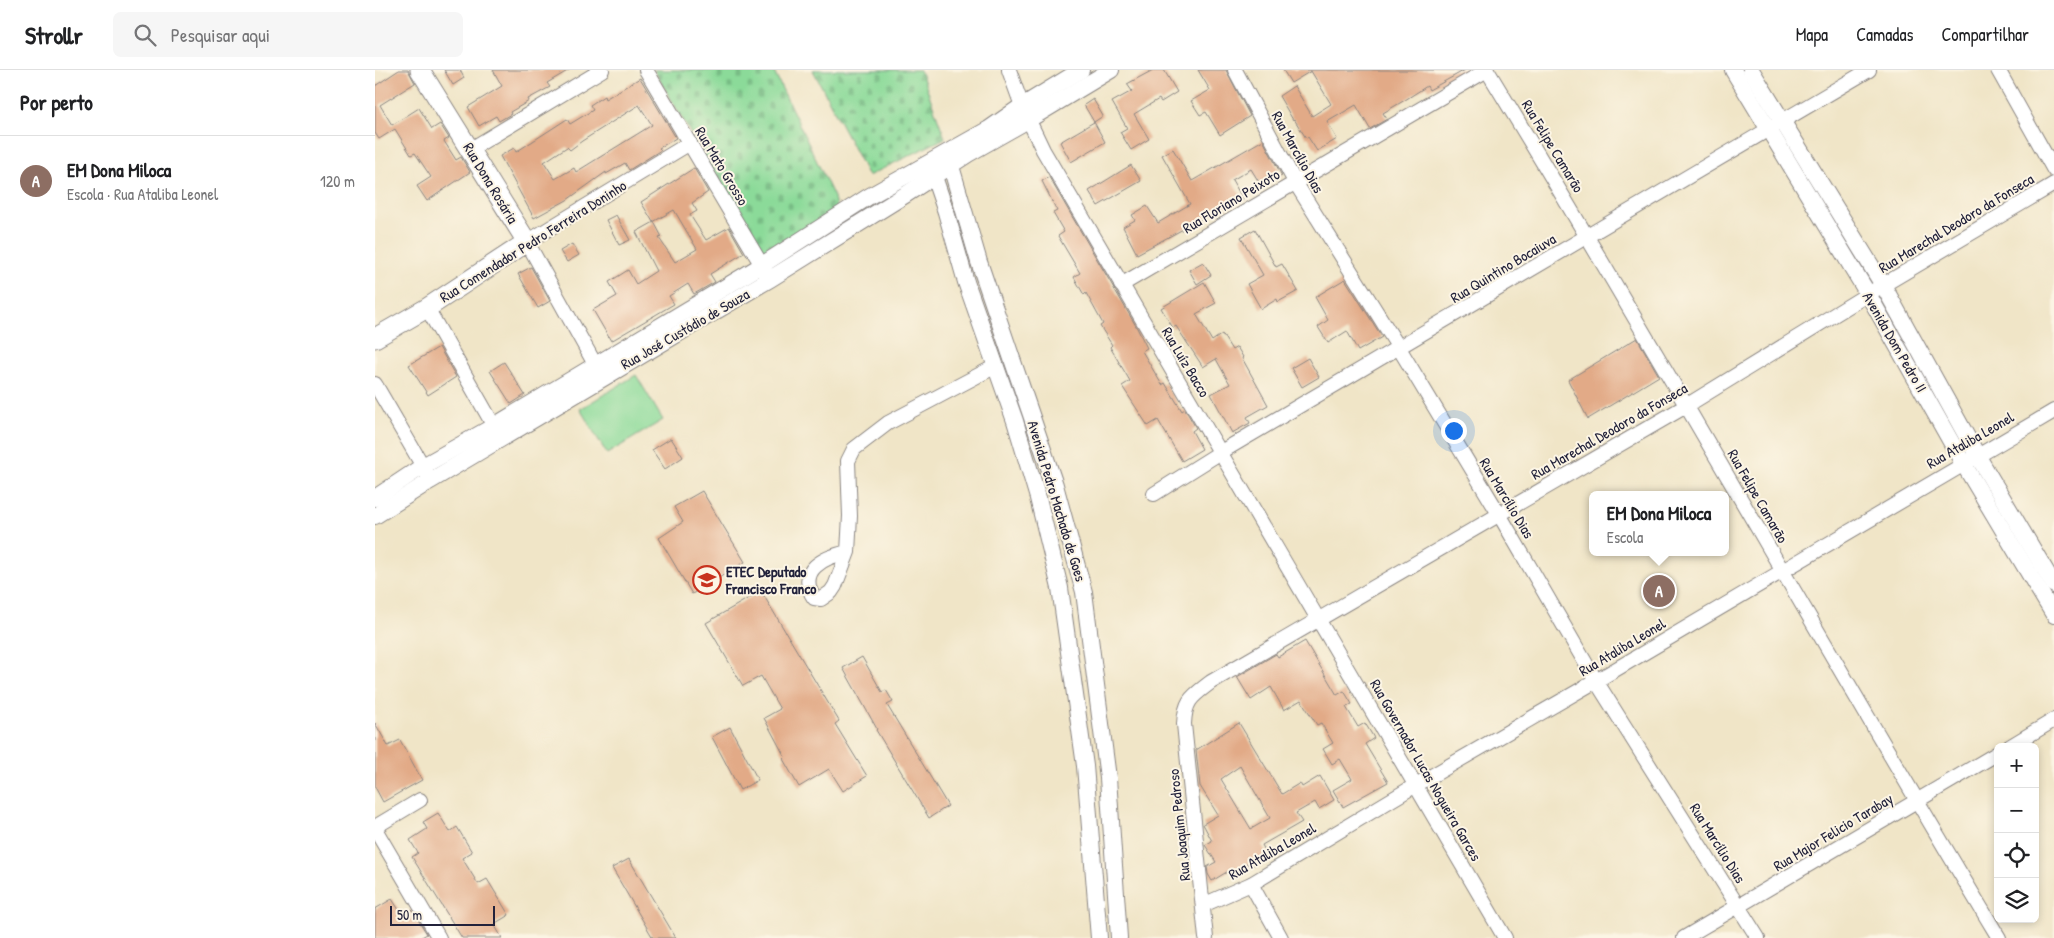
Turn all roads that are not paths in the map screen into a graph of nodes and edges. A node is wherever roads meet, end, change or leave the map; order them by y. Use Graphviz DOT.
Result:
graph roads {
  1 [pos="420,70"];
  2 [pos="602,70"];
  3 [pos="646,70"];
  4 [pos="1009,70"];
  5 [pos="1081,70"];
  6 [pos="1111,70"];
  7 [pos="1235,70"];
  8 [pos="1487,70"];
  9 [pos="1733,70"];
  10 [pos="1751,70"];
  11 [pos="1869,70"];
  12 [pos="1998,70"];
  13 [pos="1025,113"];
  14 [pos="1775,125"];
  15 [pos="690,144"];
  16 [pos="471,149"];
  17 [pos="949,159"];
  18 [pos="931,169"];
  19 [pos="2054,170"];
  20 [pos="1295,182"];
  21 [pos="2054,184"];
  22 [pos="1589,236"];
  23 [pos="527,242"];
  24 [pos="766,272"];
  25 [pos="1121,285"];
  26 [pos="1883,285"];
  27 [pos="1868,294"];
  28 [pos="427,308"];
  29 [pos="375,338"];
  30 [pos="1399,348"];
  31 [pos="997,366"];
  32 [pos="599,371"];
  33 [pos="375,384"];
  34 [pos="1686,406"];
  35 [pos="2054,411"];
  36 [pos="497,432"];
  37 [pos="1221,452"];
  38 [pos="1970,459"];
  39 [pos="427,473"];
  40 [pos="1154,494"];
  41 [pos="375,498"];
  42 [pos="1499,514"];
  43 [pos="375,516"];
  44 [pos="848,552"];
  45 [pos="1782,570"];
  46 [pos="2038,573"];
  47 [pos="2054,585"];
  48 [pos="2054,615"];
  49 [pos="1318,620"];
  50 [pos="1596,682"];
  51 [pos="1185,710"];
  52 [pos="2054,720"];
  53 [pos="2016,743"];
  54 [pos="1994,755"];
  55 [pos="1416,785"];
  56 [pos="420,800"];
  57 [pos="1916,801"];
  58 [pos="375,828"];
  59 [pos="1251,884"];
  60 [pos="1203,905"];
  61 [pos="1739,906"];
  62 [pos="439,938"];
  63 [pos="1099,938"];
  64 [pos="1119,938"];
  65 [pos="1205,938"];
  66 [pos="1281,938"];
  67 [pos="1505,938"];
  68 [pos="1684,938"];
  69 [pos="1758,938"];
  70 [pos="1999,938"];
  1 -- 16 [label="main road, Rua Dona Rosária"];
  2 -- 16 [label="street"];
  3 -- 15 [label="street, Rua Mato Grosso"];
  4 -- 13 [label="street, Rua Luíz Bacco"];
  5 -- 13 [label="street"];
  6 -- 13 [label="street"];
  7 -- 20 [label="street, Rua Marcílio Dias"];
  8 -- 20 [label="street, Rua Floriano Peixoto"];
  8 -- 22 [label="street, Rua Felipe Camarão"];
  9 -- 14 [label="street, Avenida Dom Pedro II"];
  10 -- 14 [label="street, Avenida Dom Pedro II"];
  11 -- 14 [label="street, Rua Quintino Bocaiuva"];
  12 -- 19 [label="street"];
  13 -- 17 [label="street, Rua José Custódio de Souza"];
  13 -- 25 [label="street, Rua Luíz Bacco"];
  14 -- 22 [label="street, Rua Quintino Bocaiuva"];
  14 -- 26 [label="street, Avenida Dom Pedro II"];
  14 -- 27 [label="street, Avenida Dom Pedro II"];
  15 -- 23 [label="street, Rua Comendador Pedro Ferreira Doninho"];
  15 -- 24 [label="street, Rua Mato Grosso"];
  16 -- 23 [label="main road, Rua Dona Rosária"];
  17 -- 18 [label="street, Rua José Custódio de Souza"];
  17 -- 64 [label="street, Avenida Pedro Machado de Goes"];
  18 -- 24 [label="street, Rua José Custódio de Souza"];
  18 -- 31 [label="street, Avenida Pedro Machado de Goes"];
  20 -- 25 [label="street, Rua Floriano Peixoto"];
  20 -- 30 [label="street, Rua Marcílio Dias"];
  21 -- 26 [label="street, Rua Marechal Deodoro da Fonseca"];
  22 -- 30 [label="street, Rua Quintino Bocaiuva"];
  22 -- 34 [label="street, Rua Felipe Camarão"];
  23 -- 28 [label="main road, Rua Comendador Pedro Ferreira Doninho"];
  23 -- 32 [label="street, Rua Dona Rosária"];
  24 -- 32 [label="street, Rua José Custódio de Souza"];
  25 -- 37 [label="street, Rua Luíz Bacco"];
  26 -- 27 [label="street, Rua Marechal Deodoro da Fonseca"];
  26 -- 38 [label="street, Avenida Dom Pedro II"];
  27 -- 34 [label="street, Rua Marechal Deodoro da Fonseca"];
  27 -- 38 [label="street, Avenida Dom Pedro II"];
  28 -- 29 [label="main road, Rua Comendador Pedro Ferreira Doninho"];
  28 -- 36 [label="street"];
  30 -- 37 [label="street, Rua Quintino Bocaiuva"];
  30 -- 42 [label="street, Rua Marcílio Dias"];
  31 -- 44 [label="street"];
  31 -- 63 [label="street, Avenida Pedro Machado de Goes"];
  32 -- 36 [label="street, Rua José Custódio de Souza"];
  33 -- 39 [label="street"];
  34 -- 42 [label="street, Rua Marechal Deodoro da Fonseca"];
  34 -- 45 [label="street, Rua Felipe Camarão"];
  35 -- 38 [label="street, Rua Ataliba Leonel"];
  36 -- 39 [label="street, Rua José Custódio de Souza"];
  37 -- 40 [label="street, Rua Quintino Bocaiuva"];
  37 -- 49 [label="street, Rua Luíz Bacco"];
  38 -- 45 [label="street, Rua Ataliba Leonel"];
  38 -- 46 [label="street, Avenida Dom Pedro II"];
  39 -- 41 [label="street, Rua José Custódio de Souza"];
  39 -- 43 [label="street, Rua José Custódio de Souza"];
  42 -- 49 [label="street, Rua Marechal Deodoro da Fonseca"];
  42 -- 50 [label="street, Rua Marcílio Dias"];
  45 -- 50 [label="street, Rua Ataliba Leonel"];
  45 -- 57 [label="street, Rua Felipe Camarão"];
  46 -- 47 [label="street, Avenida Dom Pedro II"];
  46 -- 48 [label="street, Avenida Dom Pedro II"];
  49 -- 51 [label="street, Rua Marechal Deodoro da Fonseca"];
  49 -- 55 [label="street, Rua Governador Lucas Nogueira Garces"];
  50 -- 55 [label="street, Rua Ataliba Leonel"];
  50 -- 61 [label="street, Rua Marcílio Dias"];
  51 -- 60 [label="street, Rua Joaquim Pedroso"];
  52 -- 53 [label="street"];
  54 -- 57 [label="street, Rua Major Felicio Tarabay"];
  55 -- 59 [label="street, Rua Ataliba Leonel"];
  55 -- 67 [label="street, Rua Governador Lucas Nogueira Garces"];
  56 -- 58 [label="street"];
  57 -- 61 [label="street, Rua Major Felicio Tarabay"];
  57 -- 70 [label="street, Rua Felipe Camarão"];
  58 -- 62 [label="street"];
  59 -- 60 [label="street, Rua Ataliba Leonel"];
  59 -- 66 [label="street"];
  60 -- 65 [label="street, Rua Joaquim Pedroso"];
  61 -- 68 [label="street, Rua Major Felicio Tarabay"];
  61 -- 69 [label="street, Rua Marcílio Dias"];
}
